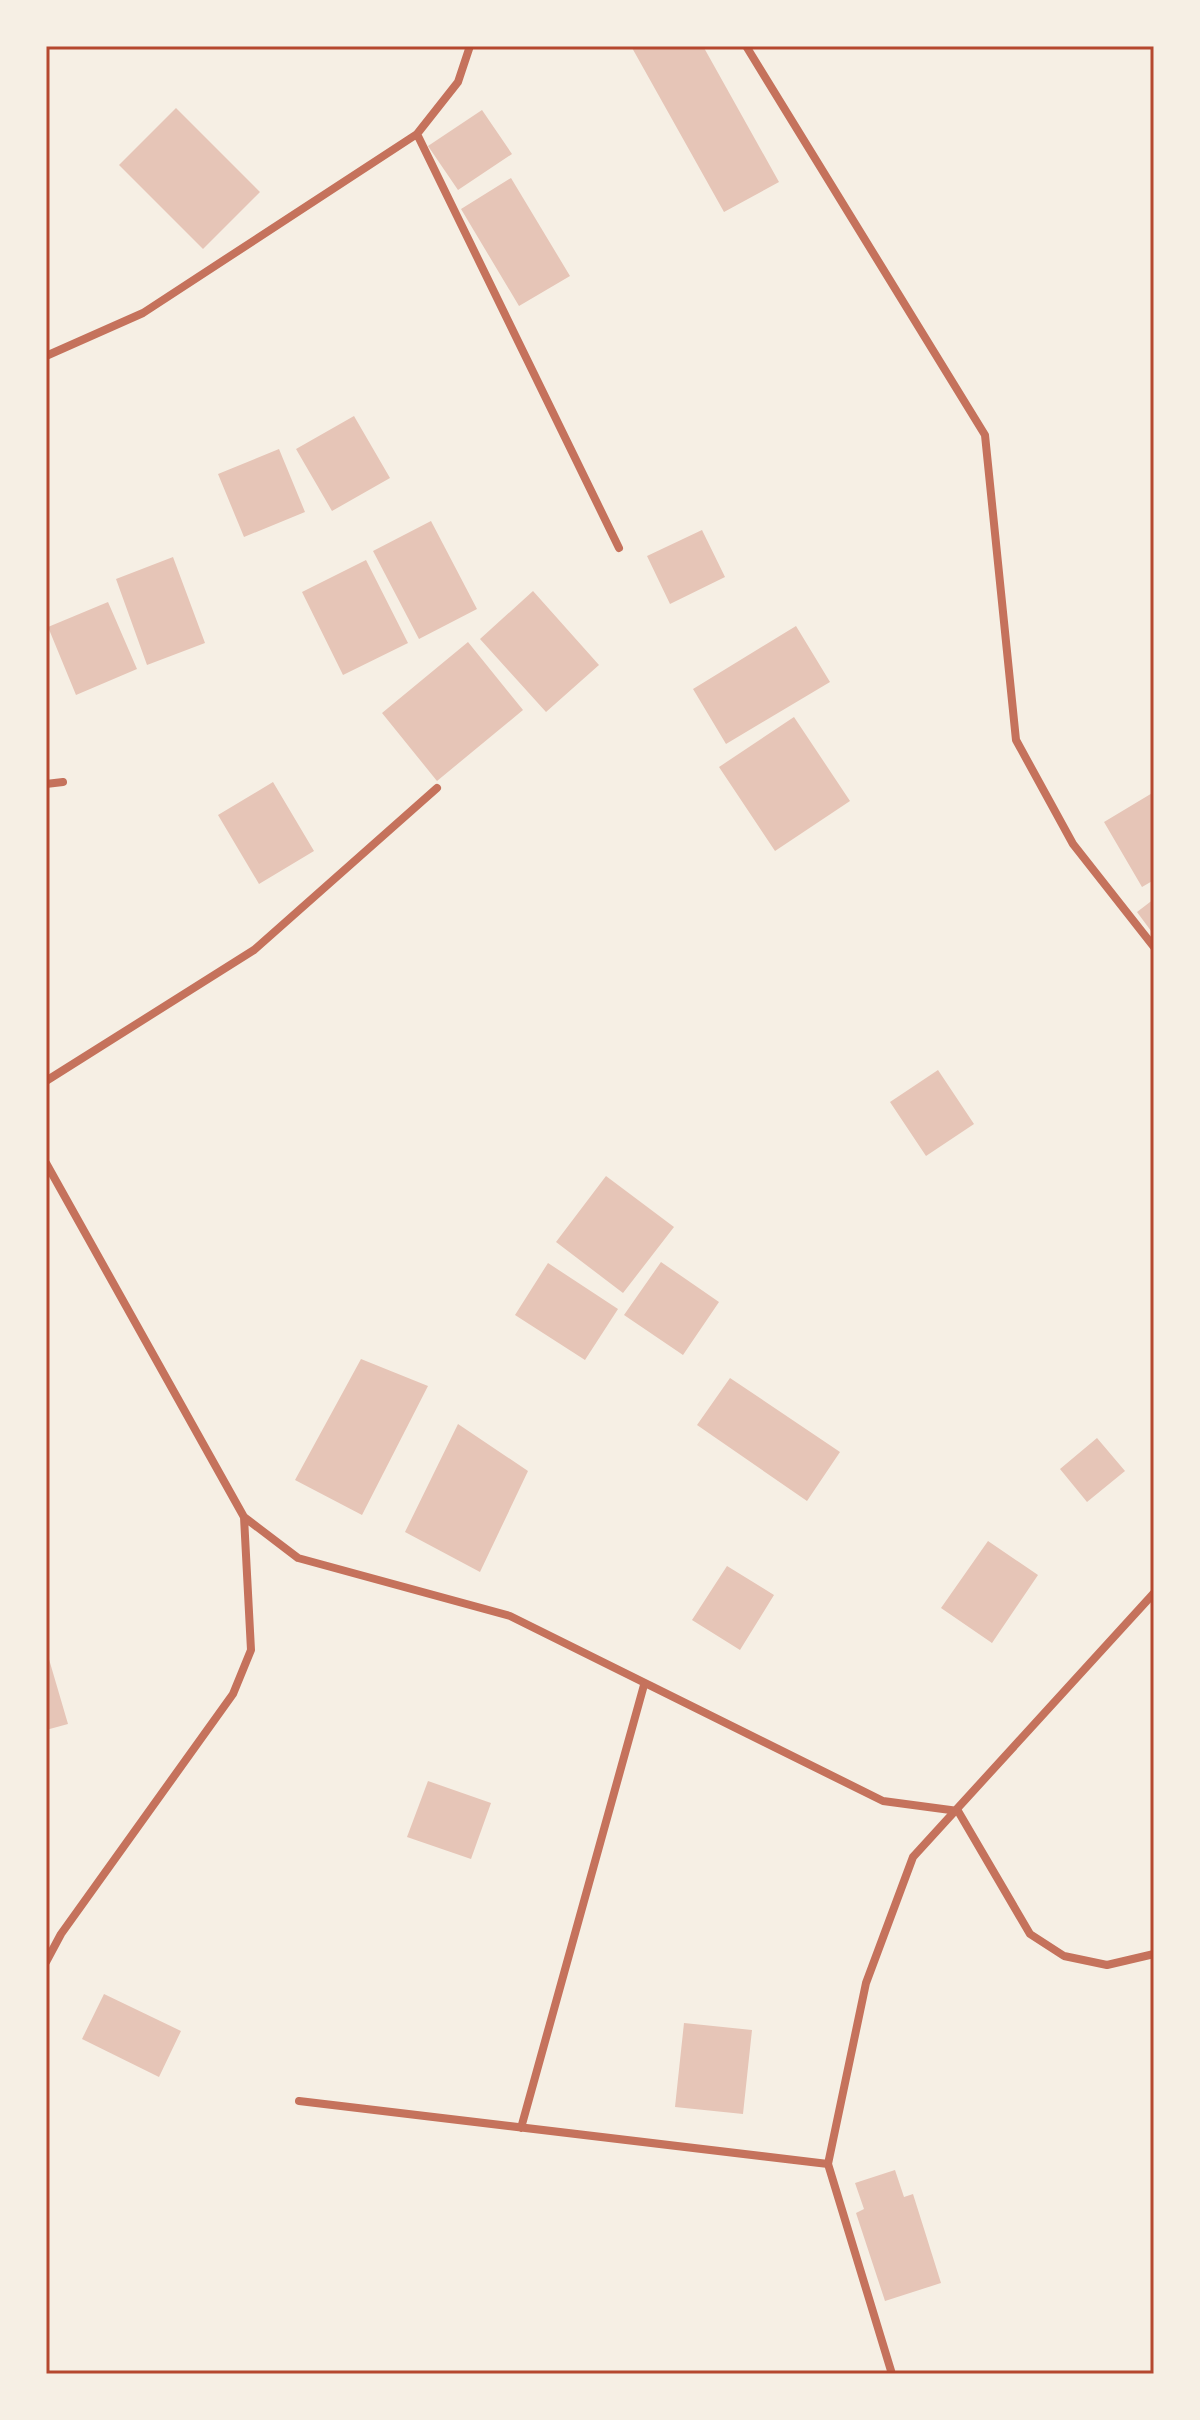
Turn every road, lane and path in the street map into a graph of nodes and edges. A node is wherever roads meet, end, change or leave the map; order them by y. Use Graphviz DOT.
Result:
graph roads {
  1 [pos="470,46"];
  2 [pos="746,46"];
  3 [pos="417,134"];
  4 [pos="46,356"];
  5 [pos="619,548"];
  6 [pos="63,782"];
  7 [pos="46,784"];
  8 [pos="437,788"];
  9 [pos="1154,947"];
  10 [pos="46,1081"];
  11 [pos="46,1163"];
  12 [pos="244,1517"];
  13 [pos="1154,1593"];
  14 [pos="644,1685"];
  15 [pos="958,1811"];
  16 [pos="1154,1954"];
  17 [pos="46,1962"];
  18 [pos="299,2101"];
  19 [pos="521,2128"];
  20 [pos="828,2164"];
  21 [pos="892,2374"];
  1 -- 3 [label="street"];
  2 -- 9 [label="street"];
  3 -- 4 [label="street"];
  3 -- 5 [label="street"];
  6 -- 7 [label="street"];
  8 -- 10 [label="street"];
  11 -- 12 [label="street"];
  12 -- 14 [label="street"];
  12 -- 17 [label="street"];
  13 -- 15 [label="street"];
  14 -- 15 [label="street"];
  14 -- 19 [label="street"];
  15 -- 16 [label="street"];
  15 -- 20 [label="street"];
  18 -- 19 [label="street"];
  19 -- 20 [label="street"];
  20 -- 21 [label="street"];
}
